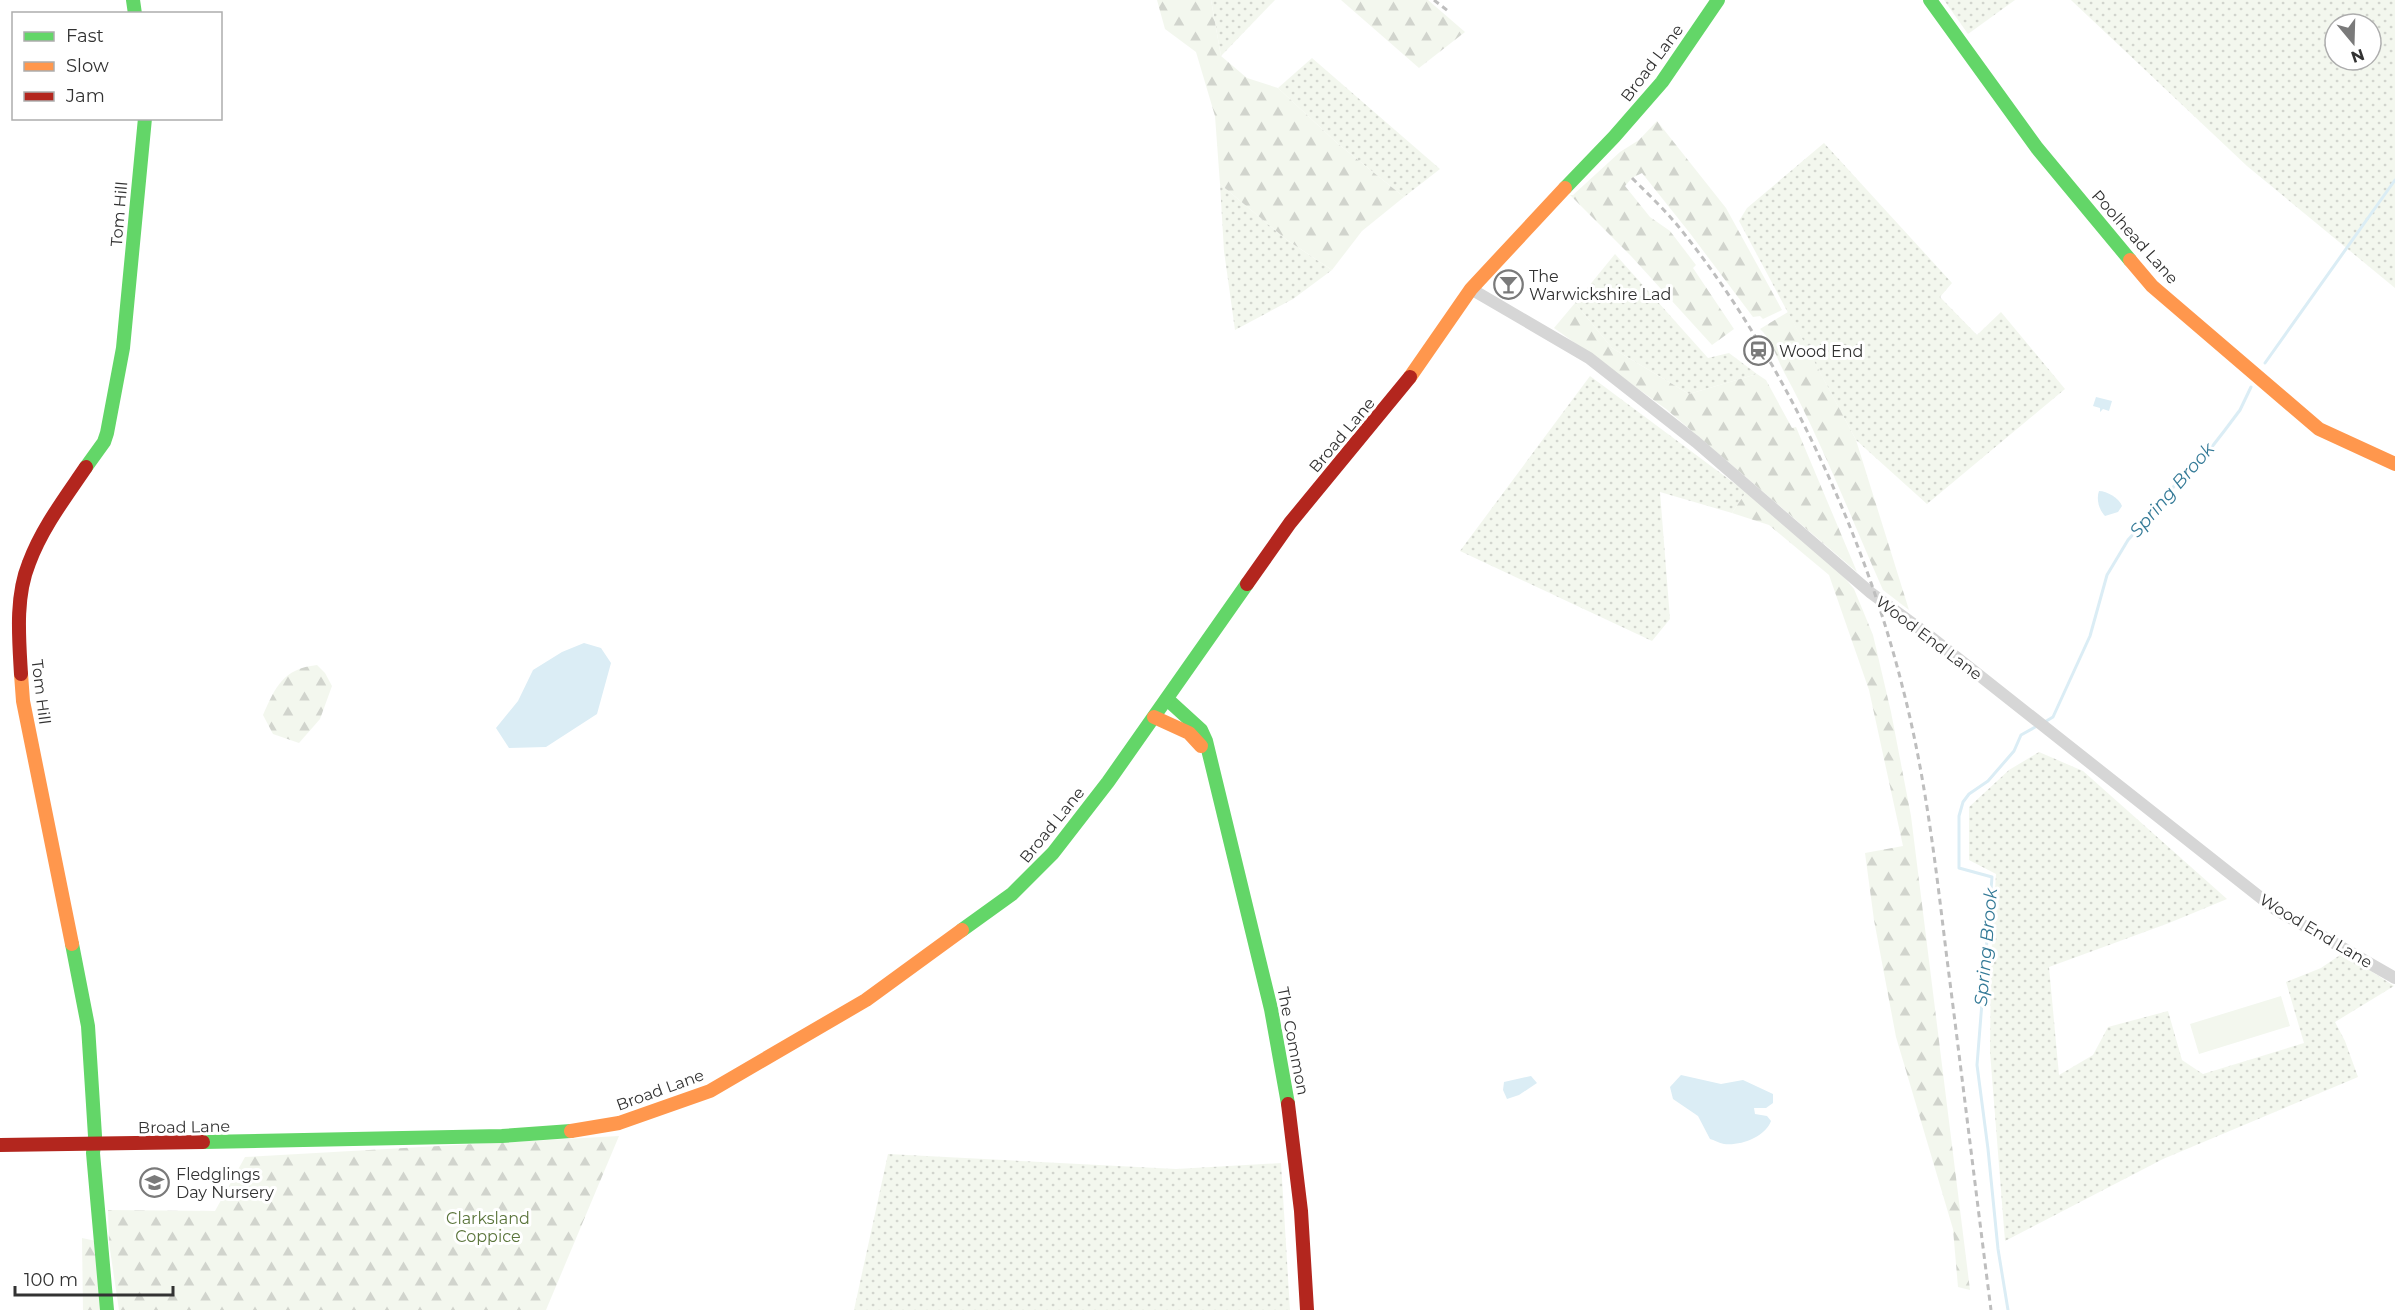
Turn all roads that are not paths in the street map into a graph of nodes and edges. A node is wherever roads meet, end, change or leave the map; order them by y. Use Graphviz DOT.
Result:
graph roads {
  1 [pos="1718,0"];
  2 [pos="1930,0"];
  3 [pos="145,120"];
  4 [pos="1471,289"];
  5 [pos="2395,464"];
  6 [pos="1167,699"];
  7 [pos="1154,717"];
  8 [pos="1215,783"];
  9 [pos="2395,978"];
  10 [pos="0,1145"];
  11 [pos="94,1145"];
  12 [pos="107,1310"];
  13 [pos="1307,1310"];
  1 -- 4 [label="main road, Broad Lane"];
  2 -- 5 [label="main road, Poolhead Lane"];
  3 -- 11 [label="main road, Tom Hill"];
  4 -- 6 [label="main road, Broad Lane"];
  4 -- 9 [label="street, Wood End Lane"];
  6 -- 7 [label="main road, Broad Lane"];
  6 -- 8 [label="main road, The Common"];
  7 -- 8 [label="main road, The Common"];
  7 -- 11 [label="main road, Broad Lane"];
  8 -- 13 [label="main road, The Common"];
  10 -- 11 [label="main road, Broad Lane"];
  11 -- 12 [label="main road, Tom Hill"];
}
